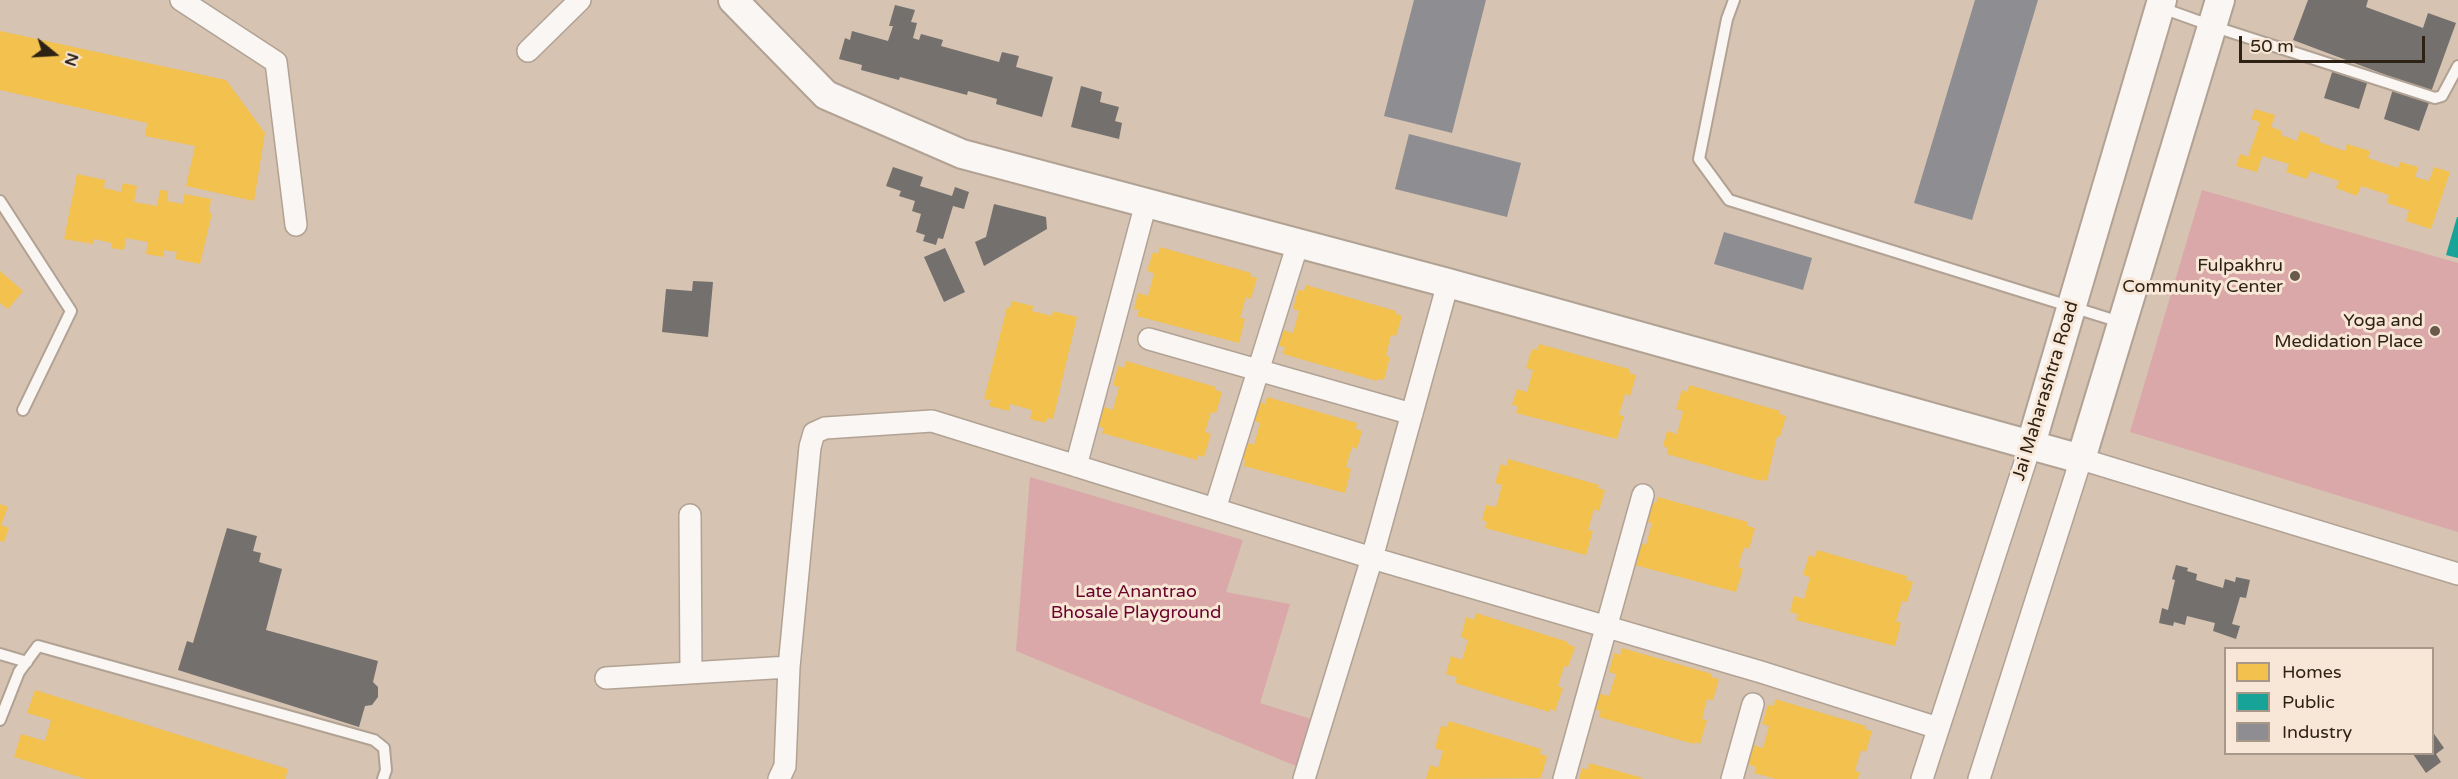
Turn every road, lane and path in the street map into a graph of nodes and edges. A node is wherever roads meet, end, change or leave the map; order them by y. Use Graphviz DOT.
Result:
graph roads {
  1 [pos="181,0"];
  2 [pos="580,0"];
  3 [pos="733,0"];
  4 [pos="1734,0"];
  5 [pos="2161,3"];
  6 [pos="2216,13"];
  7 [pos="528,51"];
  8 [pos="2458,66"];
  9 [pos="0,201"];
  10 [pos="1146,203"];
  11 [pos="296,225"];
  12 [pos="1298,243"];
  13 [pos="1448,283"];
  14 [pos="2071,308"];
  15 [pos="2122,323"];
  16 [pos="1149,339"];
  17 [pos="1258,371"];
  18 [pos="23,410"];
  19 [pos="1412,414"];
  20 [pos="2031,444"];
  21 [pos="2080,459"];
  22 [pos="1076,466"];
  23 [pos="1643,495"];
  24 [pos="1215,509"];
  25 [pos="690,515"];
  26 [pos="1372,558"];
  27 [pos="2458,574"];
  28 [pos="1605,626"];
  29 [pos="0,654"];
  30 [pos="27,662"];
  31 [pos="789,667"];
  32 [pos="691,673"];
  33 [pos="606,678"];
  34 [pos="1753,704"];
  35 [pos="0,720"];
  36 [pos="1938,728"];
  37 [pos="383,779"];
  38 [pos="779,779"];
  39 [pos="1304,779"];
  40 [pos="1564,779"];
  41 [pos="1732,779"];
  42 [pos="1922,779"];
  43 [pos="1979,779"];
  1 -- 11 [label="street"];
  2 -- 7 [label="street"];
  3 -- 10 [label="street"];
  4 -- 14 [label="lane"];
  5 -- 6 [label="lane"];
  5 -- 14 [label="street, Jai Maharashtra Road"];
  6 -- 8 [label="lane"];
  6 -- 15 [label="street"];
  9 -- 18 [label="lane"];
  10 -- 12 [label="street"];
  10 -- 22 [label="street"];
  12 -- 13 [label="street"];
  12 -- 17 [label="street"];
  13 -- 19 [label="street"];
  13 -- 20 [label="street"];
  14 -- 15 [label="lane"];
  14 -- 20 [label="street, Jai Maharashtra Road"];
  15 -- 21 [label="street"];
  16 -- 17 [label="street"];
  17 -- 19 [label="street"];
  17 -- 24 [label="street"];
  19 -- 26 [label="street"];
  20 -- 21 [label="street"];
  20 -- 36 [label="street, Jai Maharashtra Road"];
  21 -- 27 [label="street"];
  21 -- 43 [label="street"];
  22 -- 24 [label="street"];
  22 -- 31 [label="street"];
  23 -- 28 [label="street"];
  24 -- 26 [label="street"];
  25 -- 32 [label="street"];
  26 -- 28 [label="street"];
  26 -- 39 [label="street"];
  28 -- 36 [label="street"];
  28 -- 40 [label="street"];
  29 -- 30 [label="lane"];
  30 -- 35 [label="lane"];
  30 -- 37 [label="lane"];
  31 -- 32 [label="street"];
  31 -- 38 [label="street"];
  32 -- 33 [label="street"];
  34 -- 41 [label="street"];
  36 -- 42 [label="street, Jai Maharashtra Road"];
}
